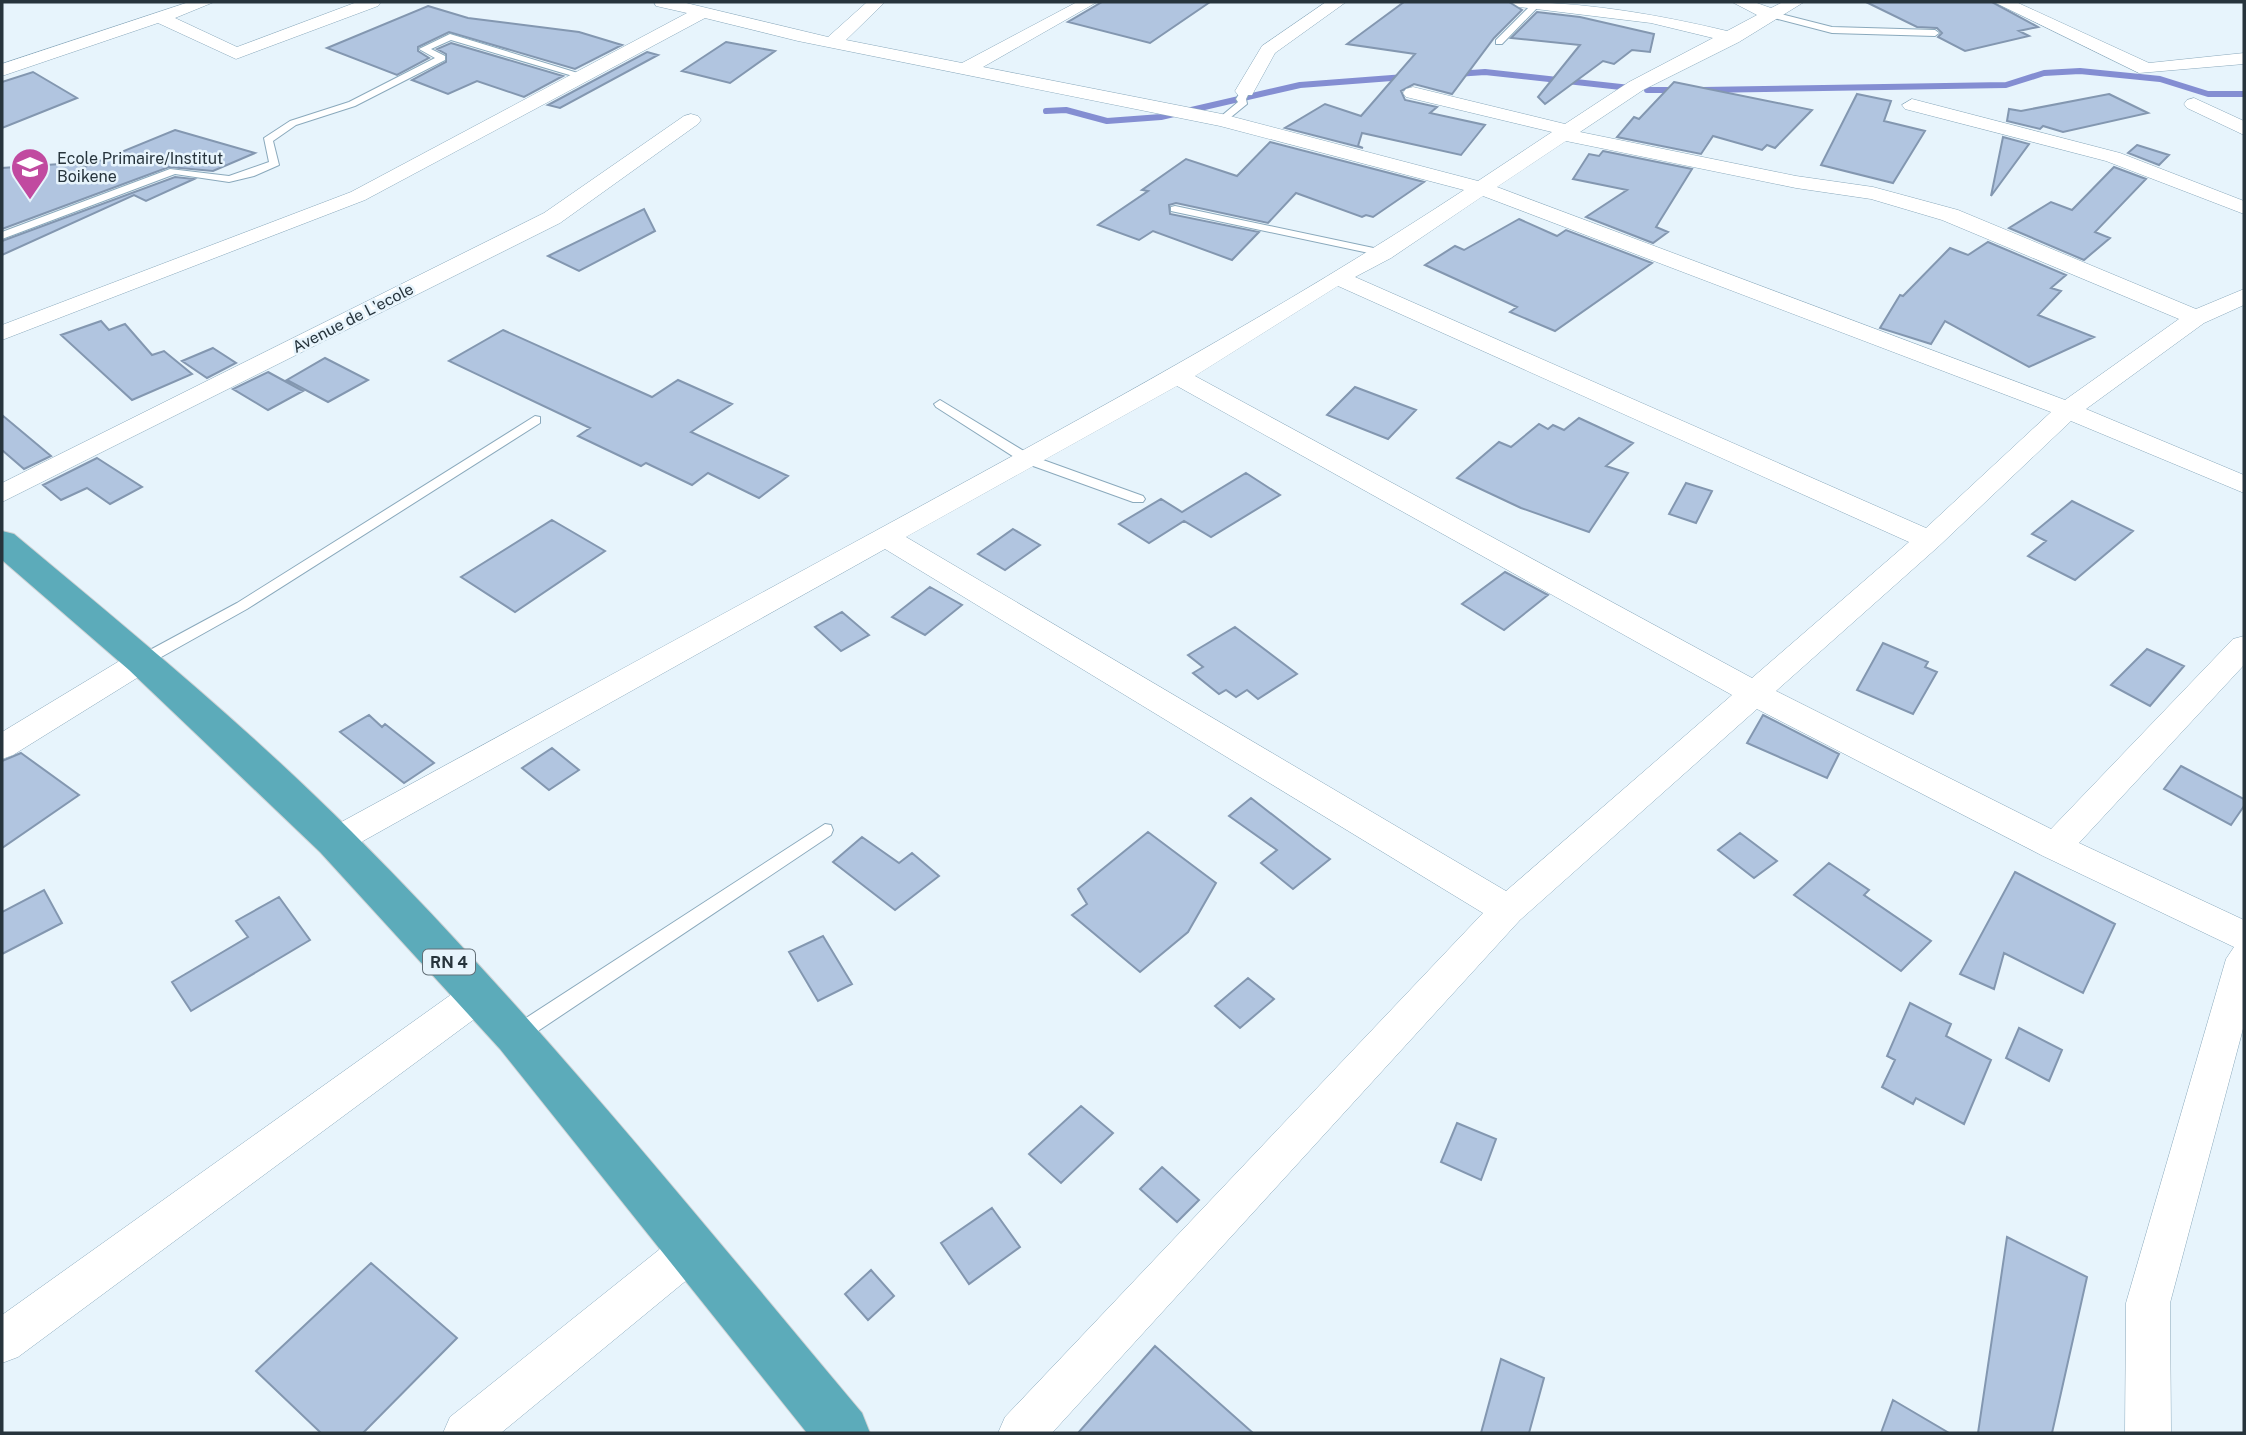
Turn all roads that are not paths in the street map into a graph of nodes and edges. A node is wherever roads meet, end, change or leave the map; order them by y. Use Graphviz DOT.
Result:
graph roads {
  1 [pos="205,2"];
  2 [pos="372,2"];
  3 [pos="662,2"];
  4 [pos="877,2"];
  5 [pos="1089,2"];
  6 [pos="1337,2"];
  7 [pos="1740,2"];
  8 [pos="1796,2"];
  9 [pos="2042,2"];
  10 [pos="1527,4"];
  11 [pos="2010,5"];
  12 [pos="703,12"];
  13 [pos="1769,15"];
  14 [pos="159,17"];
  15 [pos="1935,33"];
  16 [pos="1732,38"];
  17 [pos="834,41"];
  18 [pos="1499,42"];
  19 [pos="2244,59"];
  20 [pos="967,68"];
  21 [pos="2,70"];
  22 [pos="586,77"];
  23 [pos="1413,93"];
  24 [pos="1243,97"];
  25 [pos="2194,104"];
  26 [pos="1912,105"];
  27 [pos="691,120"];
  28 [pos="1222,120"];
  29 [pos="2244,129"];
  30 [pos="1568,133"];
  31 [pos="1481,188"];
  32 [pos="2244,208"];
  33 [pos="1175,209"];
  34 [pos="2,236"];
  35 [pos="1384,253"];
  36 [pos="1337,278"];
  37 [pos="2244,296"];
  38 [pos="2196,318"];
  39 [pos="2,333"];
  40 [pos="1177,376"];
  41 [pos="940,404"];
  42 [pos="2068,410"];
  43 [pos="534,420"];
  44 [pos="1027,459"];
  45 [pos="2244,485"];
  46 [pos="2,494"];
  47 [pos="1138,499"];
  48 [pos="885,537"];
  49 [pos="1929,540"];
  50 [pos="2,542"];
  51 [pos="2242,651"];
  52 [pos="142,661"];
  53 [pos="1755,694"];
  54 [pos="2,747"];
  55 [pos="825,830"];
  56 [pos="335,841"];
  57 [pos="2055,847"];
  58 [pos="1508,910"];
  59 [pos="2244,936"];
  60 [pos="2244,959"];
  61 [pos="479,995"];
  62 [pos="516,1035"];
  63 [pos="690,1251"];
  64 [pos="2,1341"];
  65 [pos="466,1433"];
  66 [pos="842,1433"];
  67 [pos="1021,1433"];
  68 [pos="2148,1433"];
  1 -- 14 [label="street"];
  2 -- 14 [label="street"];
  3 -- 12 [label="street"];
  4 -- 17 [label="street"];
  5 -- 20 [label="street"];
  6 -- 24 [label="street"];
  7 -- 13 [label="street"];
  8 -- 13 [label="street"];
  9 -- 11 [label="street"];
  10 -- 16 [label="street"];
  10 -- 18 [label="lane"];
  11 -- 19 [label="street"];
  12 -- 17 [label="street"];
  12 -- 22 [label="street"];
  13 -- 15 [label="lane"];
  13 -- 16 [label="street"];
  14 -- 21 [label="street"];
  16 -- 30 [label="street"];
  17 -- 20 [label="street"];
  20 -- 28 [label="street"];
  22 -- 34 [label="lane"];
  22 -- 39 [label="street"];
  23 -- 30 [label="street"];
  24 -- 28 [label="lane"];
  25 -- 29 [label="street"];
  26 -- 32 [label="street"];
  27 -- 46 [label="street, Avenue de L'ecole"];
  28 -- 31 [label="street"];
  30 -- 31 [label="street"];
  30 -- 38 [label="street"];
  31 -- 35 [label="street"];
  31 -- 42 [label="street"];
  33 -- 35 [label="lane"];
  35 -- 36 [label="street"];
  36 -- 40 [label="street"];
  36 -- 49 [label="street"];
  37 -- 38 [label="street"];
  38 -- 42 [label="street"];
  40 -- 44 [label="street"];
  40 -- 53 [label="street"];
  41 -- 44 [label="lane"];
  42 -- 45 [label="street"];
  42 -- 49 [label="street"];
  43 -- 52 [label="lane"];
  44 -- 47 [label="lane"];
  44 -- 48 [label="street"];
  48 -- 56 [label="street"];
  48 -- 58 [label="street"];
  49 -- 53 [label="street"];
  50 -- 52 [label="highway, RN 4"];
  51 -- 57 [label="street"];
  52 -- 54 [label="street"];
  52 -- 56 [label="highway, RN 4"];
  53 -- 57 [label="street"];
  53 -- 58 [label="street"];
  55 -- 62 [label="lane"];
  56 -- 61 [label="highway, RN 4"];
  57 -- 59 [label="street"];
  58 -- 67 [label="street"];
  60 -- 68 [label="street"];
  61 -- 62 [label="highway, RN 4"];
  61 -- 64 [label="street"];
  62 -- 63 [label="highway, RN 4"];
  63 -- 65 [label="street"];
  63 -- 66 [label="highway, RN 4"];
}
